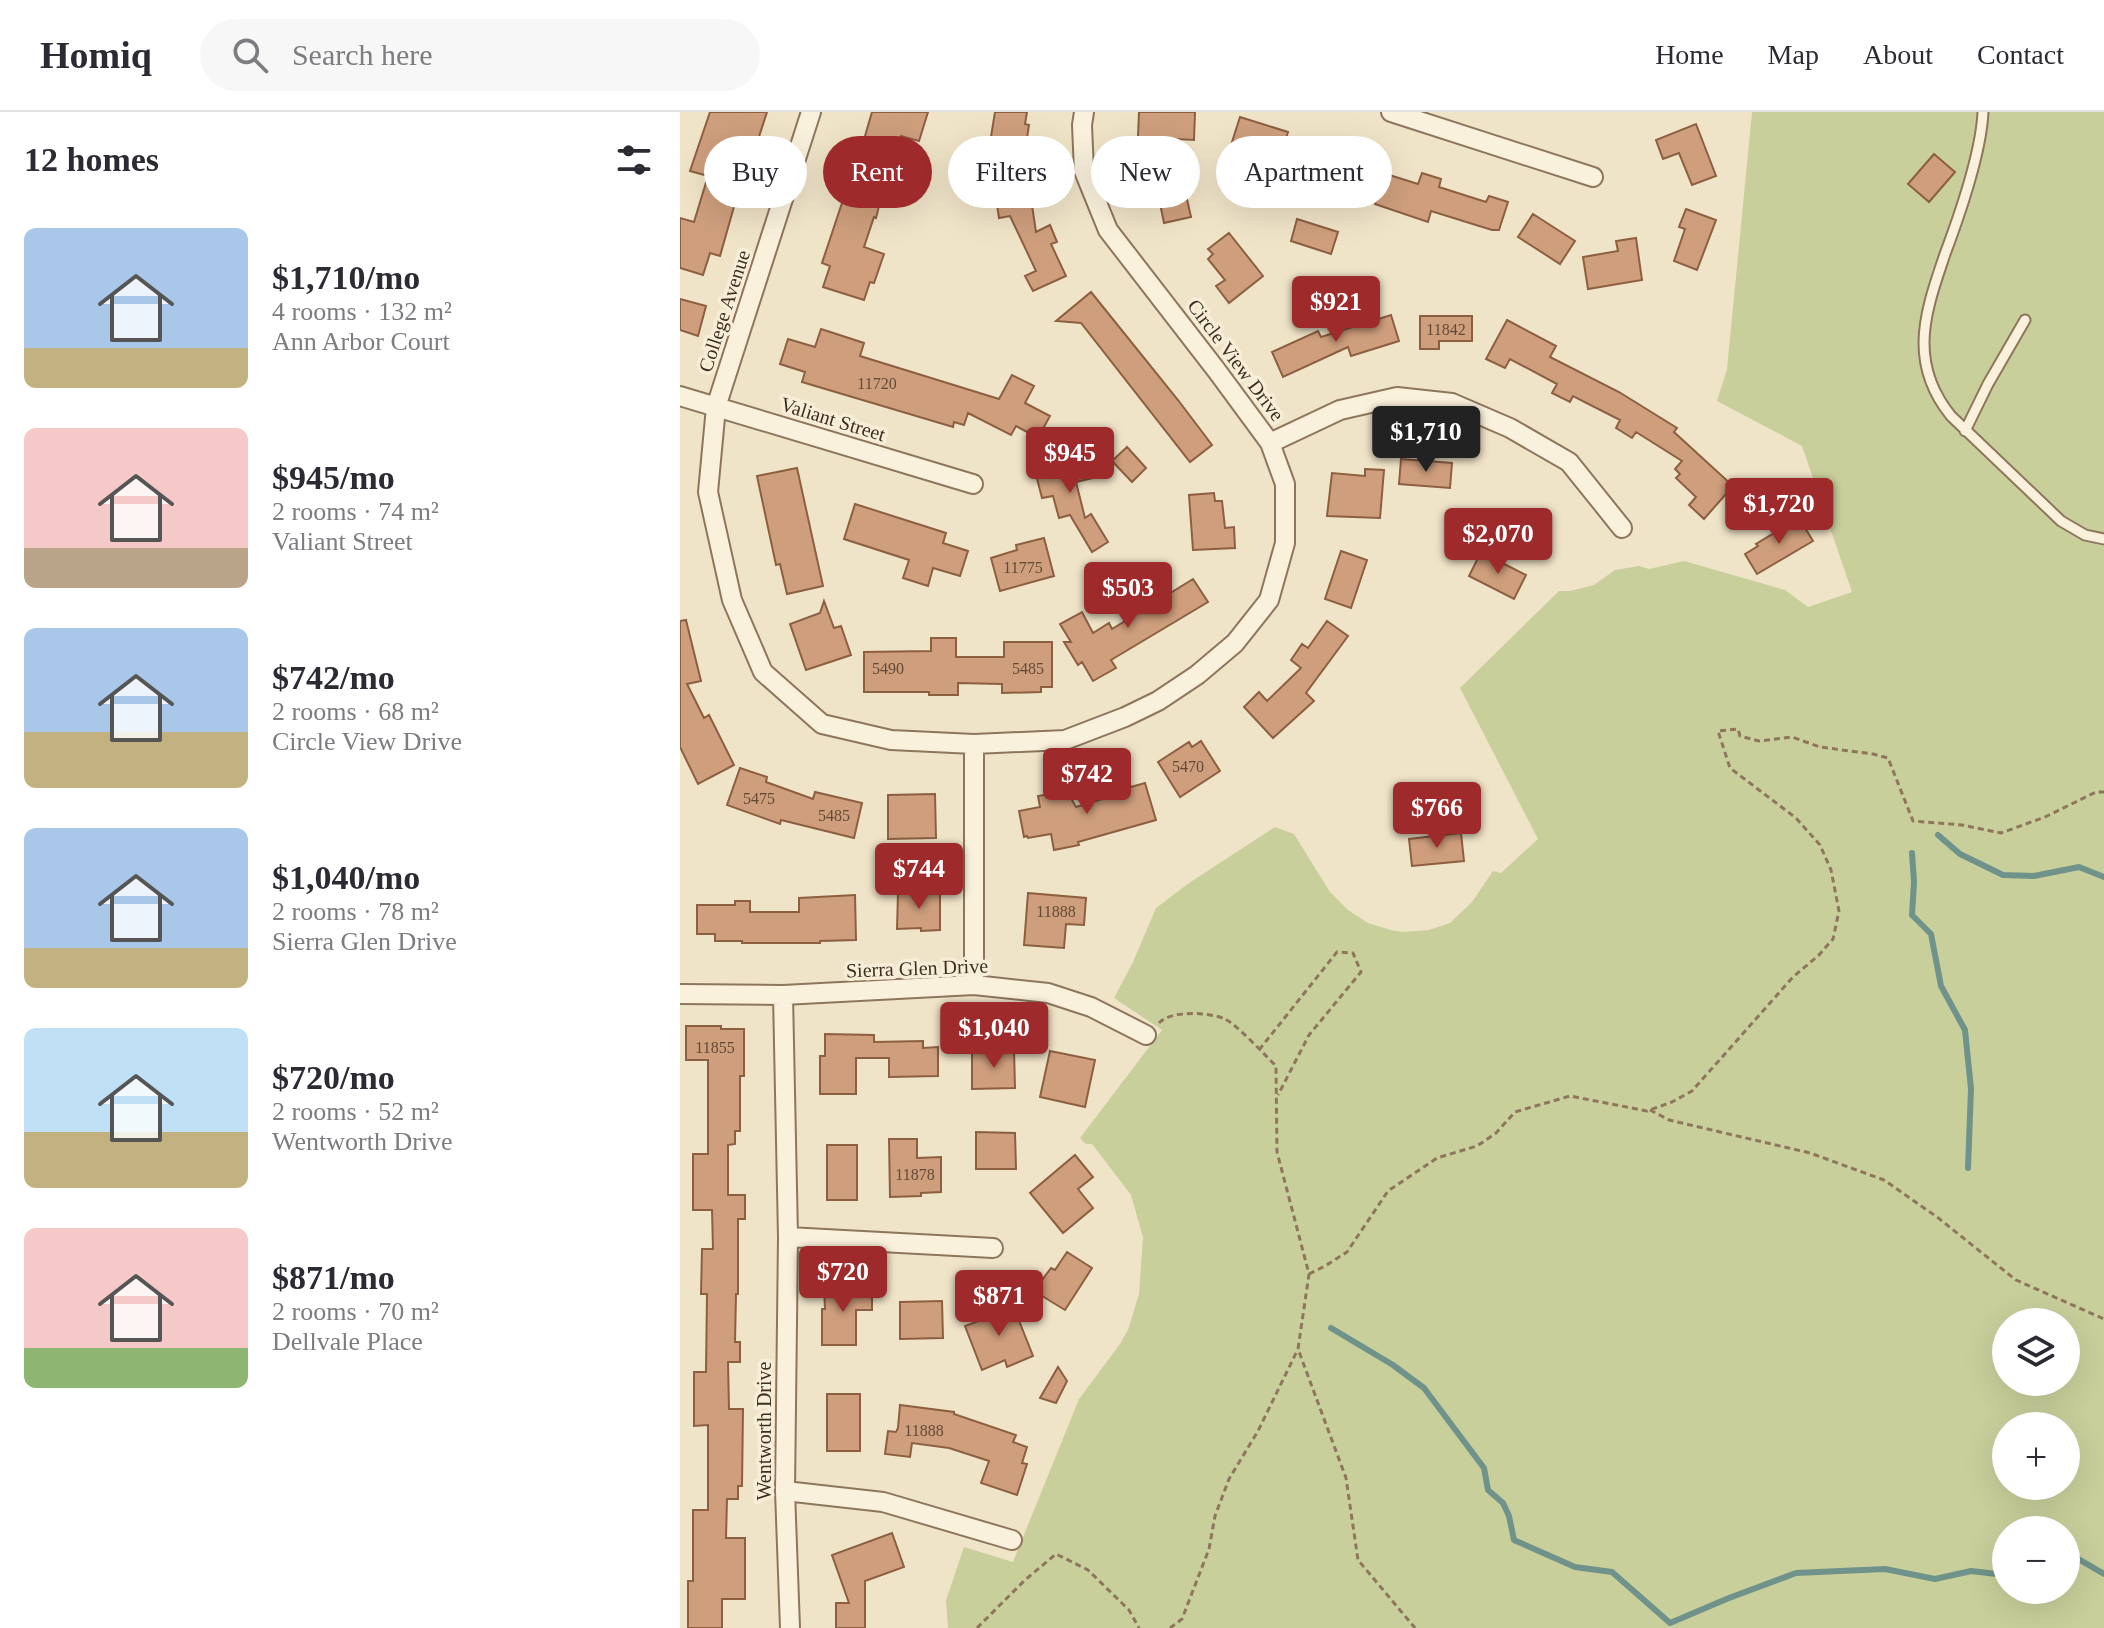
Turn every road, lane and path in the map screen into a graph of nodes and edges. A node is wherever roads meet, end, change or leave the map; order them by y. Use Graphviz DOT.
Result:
graph roads {
  1 [pos="811,112"];
  2 [pos="1084,112"];
  3 [pos="1391,112"];
  4 [pos="1983,112"];
  5 [pos="1593,177"];
  6 [pos="2025,320"];
  7 [pos="680,396"];
  8 [pos="716,407"];
  9 [pos="1965,431"];
  10 [pos="1270,443"];
  11 [pos="973,484"];
  12 [pos="1622,528"];
  13 [pos="2104,539"];
  14 [pos="974,744"];
  15 [pos="2104,792"];
  16 [pos="974,985"];
  17 [pos="680,994"];
  18 [pos="783,995"];
  19 [pos="1146,1035"];
  20 [pos="1259,1050"];
  21 [pos="1276,1099"];
  22 [pos="1650,1110"];
  23 [pos="788,1237"];
  24 [pos="993,1248"];
  25 [pos="1309,1274"];
  26 [pos="2104,1319"];
  27 [pos="1298,1349"];
  28 [pos="785,1491"];
  29 [pos="1012,1540"];
  30 [pos="790,1628"];
  31 [pos="977,1628"];
  32 [pos="1139,1628"];
  33 [pos="1170,1628"];
  34 [pos="1415,1628"];
  1 -- 8 [label="street, College Avenue"];
  2 -- 10 [label="street, Circle View Drive"];
  3 -- 5 [label="street"];
  4 -- 9 [label="lane"];
  6 -- 9 [label="lane"];
  7 -- 8 [label="street, Valiant Street"];
  8 -- 11 [label="street, Valiant Street"];
  8 -- 14 [label="street, College Avenue"];
  9 -- 13 [label="lane"];
  10 -- 12 [label="street"];
  10 -- 14 [label="street, Circle View Drive"];
  14 -- 16 [label="street"];
  15 -- 22 [label="path"];
  16 -- 18 [label="street, Sierra Glen Drive"];
  16 -- 19 [label="street, Sierra Glen Drive"];
  17 -- 18 [label="street, Sierra Glen Drive"];
  18 -- 23 [label="street, Wentworth Drive"];
  19 -- 20 [label="path"];
  20 -- 21 [label="path"];
  20 -- 21 [label="path"];
  21 -- 25 [label="path"];
  22 -- 25 [label="path"];
  22 -- 26 [label="path"];
  23 -- 24 [label="street"];
  23 -- 28 [label="street, Wentworth Drive"];
  25 -- 27 [label="path"];
  27 -- 33 [label="path"];
  27 -- 34 [label="path"];
  28 -- 29 [label="street"];
  28 -- 30 [label="street, Wentworth Drive"];
  31 -- 32 [label="path"];
}
